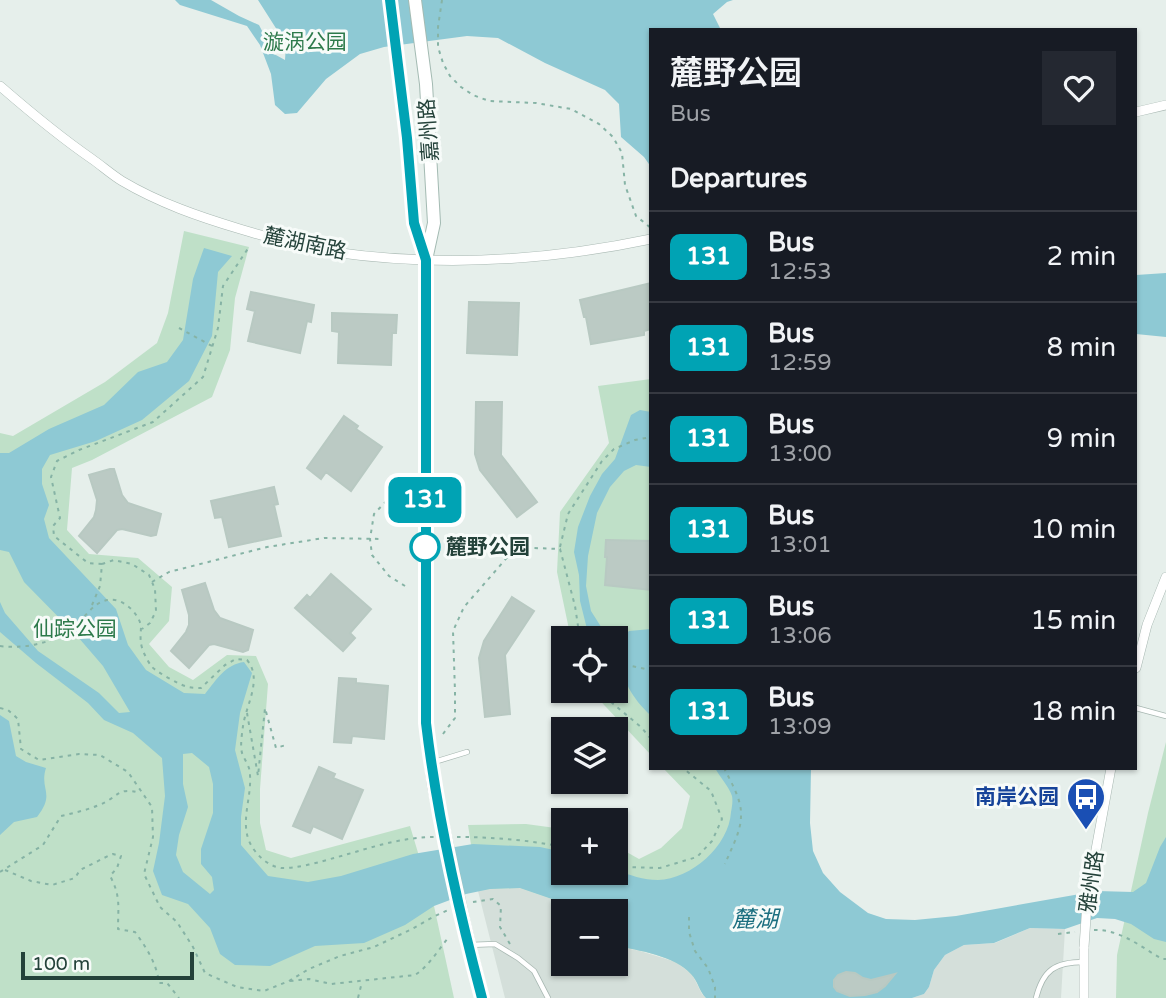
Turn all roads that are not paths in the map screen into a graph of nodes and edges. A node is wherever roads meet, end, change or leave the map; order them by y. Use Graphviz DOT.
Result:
graph roads {
  1 [pos="390,0"];
  2 [pos="415,0"];
  3 [pos="0,86"];
  4 [pos="1166,105"];
  5 [pos="1137,112"];
  6 [pos="649,239"];
  7 [pos="426,260"];
  8 [pos="1166,577"];
  9 [pos="1137,664"];
  10 [pos="1137,708"];
  11 [pos="1166,716"];
  12 [pos="467,752"];
  13 [pos="431,763"];
  14 [pos="1111,770"];
  15 [pos="468,945"];
  16 [pos="1084,962"];
  17 [pos="482,998"];
  18 [pos="548,998"];
  19 [pos="1036,998"];
  20 [pos="1084,998"];
  1 -- 7 [label="street, 嘉州路"];
  2 -- 7 [label="street, 嘉州路"];
  3 -- 7 [label="street, 麓湖南路"];
  4 -- 5 [label="street"];
  6 -- 7 [label="street, 麓湖南路"];
  7 -- 13 [label="street, 嘉州路"];
  8 -- 9 [label="street"];
  10 -- 11 [label="lane"];
  12 -- 13 [label="lane"];
  13 -- 15 [label="street, 嘉州路, bridge"];
  14 -- 16 [label="street, 雅州路, bridge"];
  15 -- 17 [label="street, 嘉州路"];
  15 -- 18 [label="lane"];
  16 -- 19 [label="lane"];
  16 -- 20 [label="street, 雅州路"];
}
